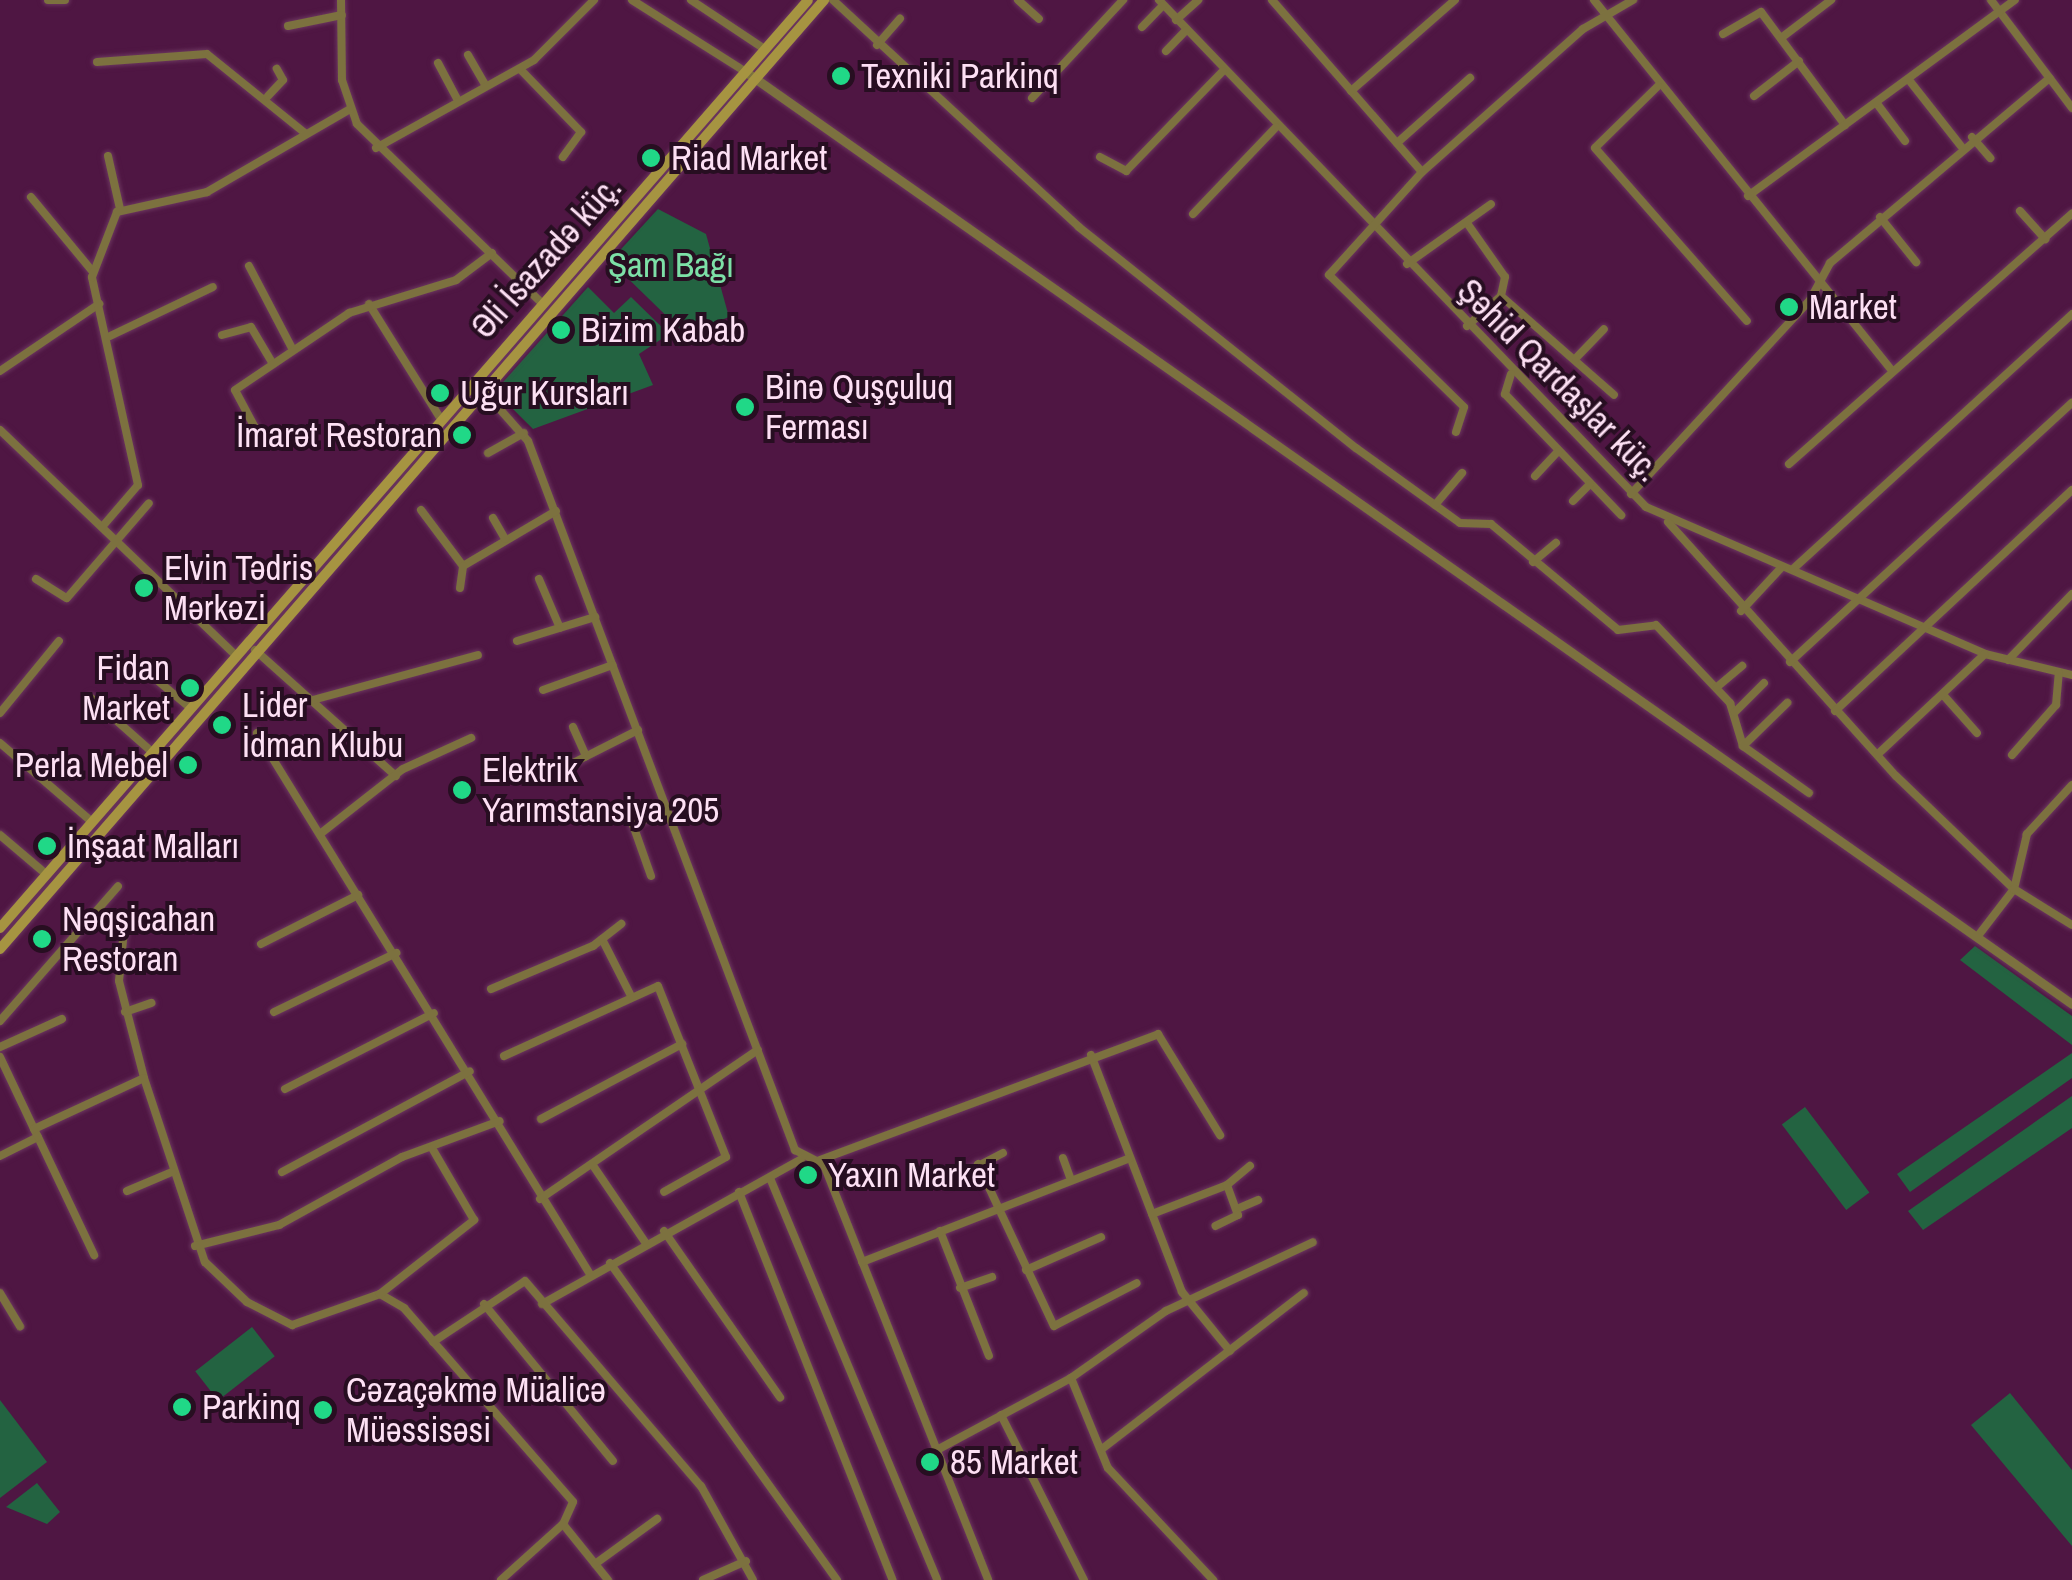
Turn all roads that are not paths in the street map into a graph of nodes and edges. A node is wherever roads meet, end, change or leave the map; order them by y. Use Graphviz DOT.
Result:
graph roads {
  1 [pos="48,0"];
  2 [pos="65,0"];
  3 [pos="341,0"];
  4 [pos="594,0"];
  5 [pos="632,0"];
  6 [pos="691,0"];
  7 [pos="808,0"];
  8 [pos="824,0"];
  9 [pos="833,0"];
  10 [pos="1018,0"];
  11 [pos="1122,0"];
  12 [pos="1198,0"];
  13 [pos="1272,0"];
  14 [pos="1454,0"];
  15 [pos="1594,0"];
  16 [pos="1633,0"];
  17 [pos="1831,0"];
  18 [pos="1991,0"];
  19 [pos="2015,0"];
  20 [pos="1161,2"];
  21 [pos="2000,12"];
  22 [pos="342,15"];
  23 [pos="1605,15"];
  24 [pos="900,19"];
  25 [pos="1038,19"];
  26 [pos="1176,20"];
  27 [pos="288,26"];
  28 [pos="1142,27"];
  29 [pos="1186,30"];
  30 [pos="1723,34"];
  31 [pos="1781,38"];
  32 [pos="877,45"];
  33 [pos="1166,51"];
  34 [pos="468,54"];
  35 [pos="771,54"];
  36 [pos="1800,61"];
  37 [pos="97,62"];
  38 [pos="438,63"];
  39 [pos="277,69"];
  40 [pos="520,69"];
  41 [pos="1223,71"];
  42 [pos="751,76"];
  43 [pos="1470,78"];
  44 [pos="2050,78"];
  45 [pos="1909,80"];
  46 [pos="485,85"];
  47 [pos="1658,86"];
  48 [pos="1351,91"];
  49 [pos="268,96"];
  50 [pos="1754,96"];
  51 [pos="457,98"];
  52 [pos="1032,98"];
  53 [pos="1878,105"];
  54 [pos="2072,108"];
  55 [pos="350,109"];
  56 [pos="1846,124"];
  57 [pos="1276,127"];
  58 [pos="306,134"];
  59 [pos="1972,137"];
  60 [pos="1905,141"];
  61 [pos="1397,143"];
  62 [pos="1961,146"];
  63 [pos="376,148"];
  64 [pos="108,156"];
  65 [pos="1100,156"];
  66 [pos="564,157"];
  67 [pos="1990,158"];
  68 [pos="1422,172"];
  69 [pos="1748,196"];
  70 [pos="31,197"];
  71 [pos="1491,204"];
  72 [pos="120,209"];
  73 [pos="2020,211"];
  74 [pos="1193,214"];
  75 [pos="2072,214"];
  76 [pos="1880,218"];
  77 [pos="1467,223"];
  78 [pos="1369,224"];
  79 [pos="2045,239"];
  80 [pos="492,253"];
  81 [pos="1916,262"];
  82 [pos="1407,264"];
  83 [pos="249,266"];
  84 [pos="93,272"];
  85 [pos="1818,284"];
  86 [pos="213,287"];
  87 [pos="1501,296"];
  88 [pos="542,303"];
  89 [pos="99,304"];
  90 [pos="369,304"];
  91 [pos="2072,314"];
  92 [pos="1748,321"];
  93 [pos="1466,326"];
  94 [pos="1604,329"];
  95 [pos="222,335"];
  96 [pos="108,337"];
  97 [pos="292,350"];
  98 [pos="1576,358"];
  99 [pos="273,364"];
  100 [pos="0,372"];
  101 [pos="1892,372"];
  102 [pos="1511,374"];
  103 [pos="472,380"];
  104 [pos="482,388"];
  105 [pos="1614,395"];
  106 [pos="2072,403"];
  107 [pos="439,416"];
  108 [pos="0,430"];
  109 [pos="1456,432"];
  110 [pos="524,433"];
  111 [pos="261,438"];
  112 [pos="1558,451"];
  113 [pos="488,453"];
  114 [pos="1789,464"];
  115 [pos="1462,473"];
  116 [pos="1535,476"];
  117 [pos="1590,484"];
  118 [pos="2072,490"];
  119 [pos="1631,494"];
  120 [pos="1574,502"];
  121 [pos="149,503"];
  122 [pos="1434,506"];
  123 [pos="421,510"];
  124 [pos="556,512"];
  125 [pos="1621,515"];
  126 [pos="492,518"];
  127 [pos="1668,522"];
  128 [pos="102,526"];
  129 [pos="505,539"];
  130 [pos="117,541"];
  131 [pos="1556,543"];
  132 [pos="1533,562"];
  133 [pos="463,566"];
  134 [pos="1780,568"];
  135 [pos="1793,569"];
  136 [pos="539,579"];
  137 [pos="36,580"];
  138 [pos="460,588"];
  139 [pos="1855,593"];
  140 [pos="2072,594"];
  141 [pos="1741,611"];
  142 [pos="595,617"];
  143 [pos="1923,627"];
  144 [pos="560,628"];
  145 [pos="246,640"];
  146 [pos="59,641"];
  147 [pos="517,642"];
  148 [pos="255,650"];
  149 [pos="234,654"];
  150 [pos="1985,654"];
  151 [pos="478,655"];
  152 [pos="2008,660"];
  153 [pos="1790,662"];
  154 [pos="244,663"];
  155 [pos="139,665"];
  156 [pos="614,665"];
  157 [pos="1742,666"];
  158 [pos="2059,674"];
  159 [pos="2072,675"];
  160 [pos="1764,684"];
  161 [pos="1718,687"];
  162 [pos="544,690"];
  163 [pos="2059,692"];
  164 [pos="2072,696"];
  165 [pos="1945,697"];
  166 [pos="91,698"];
  167 [pos="309,701"];
  168 [pos="1787,703"];
  169 [pos="189,707"];
  170 [pos="1835,711"];
  171 [pos="1734,712"];
  172 [pos="0,713"];
  173 [pos="573,727"];
  174 [pos="638,730"];
  175 [pos="257,733"];
  176 [pos="1977,733"];
  177 [pos="471,738"];
  178 [pos="0,742"];
  179 [pos="1743,746"];
  180 [pos="151,751"];
  181 [pos="1878,754"];
  182 [pos="2012,755"];
  183 [pos="586,756"];
  184 [pos="573,763"];
  185 [pos="396,776"];
  186 [pos="2072,785"];
  187 [pos="1808,793"];
  188 [pos="667,808"];
  189 [pos="91,822"];
  190 [pos="320,834"];
  191 [pos="0,836"];
  192 [pos="46,874"];
  193 [pos="651,876"];
  194 [pos="118,886"];
  195 [pos="2014,890"];
  196 [pos="358,895"];
  197 [pos="125,920"];
  198 [pos="621,924"];
  199 [pos="2072,925"];
  200 [pos="0,928"];
  201 [pos="1978,936"];
  202 [pos="602,939"];
  203 [pos="261,944"];
  204 [pos="0,948"];
  205 [pos="396,953"];
  206 [pos="491,989"];
  207 [pos="630,994"];
  208 [pos="151,1003"];
  209 [pos="2072,1004"];
  210 [pos="125,1012"];
  211 [pos="274,1012"];
  212 [pos="434,1013"];
  213 [pos="62,1019"];
  214 [pos="0,1021"];
  215 [pos="682,1044"];
  216 [pos="0,1047"];
  217 [pos="758,1050"];
  218 [pos="1092,1055"];
  219 [pos="504,1056"];
  220 [pos="0,1057"];
  221 [pos="470,1070"];
  222 [pos="144,1078"];
  223 [pos="698,1085"];
  224 [pos="285,1089"];
  225 [pos="541,1119"];
  226 [pos="500,1121"];
  227 [pos="36,1133"];
  228 [pos="1220,1136"];
  229 [pos="432,1148"];
  230 [pos="1003,1152"];
  231 [pos="0,1156"];
  232 [pos="1063,1158"];
  233 [pos="1130,1158"];
  234 [pos="801,1159"];
  235 [pos="820,1160"];
  236 [pos="592,1164"];
  237 [pos="978,1164"];
  238 [pos="1250,1166"];
  239 [pos="172,1172"];
  240 [pos="282,1172"];
  241 [pos="770,1178"];
  242 [pos="1071,1180"];
  243 [pos="947,1182"];
  244 [pos="1226,1185"];
  245 [pos="127,1192"];
  246 [pos="664,1192"];
  247 [pos="739,1192"];
  248 [pos="540,1199"];
  249 [pos="1258,1200"];
  250 [pos="997,1209"];
  251 [pos="1238,1209"];
  252 [pos="1152,1214"];
  253 [pos="1215,1226"];
  254 [pos="664,1231"];
  255 [pos="940,1231"];
  256 [pos="1101,1237"];
  257 [pos="644,1242"];
  258 [pos="1313,1242"];
  259 [pos="195,1246"];
  260 [pos="94,1255"];
  261 [pos="862,1262"];
  262 [pos="610,1263"];
  263 [pos="1026,1270"];
  264 [pos="590,1274"];
  265 [pos="992,1276"];
  266 [pos="1136,1284"];
  267 [pos="960,1288"];
  268 [pos="0,1293"];
  269 [pos="1304,1293"];
  270 [pos="380,1294"];
  271 [pos="1187,1300"];
  272 [pos="484,1304"];
  273 [pos="542,1304"];
  274 [pos="20,1326"];
  275 [pos="433,1342"];
  276 [pos="1230,1351"];
  277 [pos="989,1356"];
  278 [pos="1072,1378"];
  279 [pos="780,1397"];
  280 [pos="1001,1415"];
  281 [pos="1102,1449"];
  282 [pos="935,1450"];
  283 [pos="613,1461"];
  284 [pos="657,1519"];
  285 [pos="563,1524"];
  286 [pos="746,1562"];
  287 [pos="596,1564"];
  288 [pos="604,1579"];
  289 [pos="501,1580"];
  290 [pos="703,1580"];
  291 [pos="753,1580"];
  292 [pos="837,1580"];
  293 [pos="893,1580"];
  294 [pos="937,1580"];
  295 [pos="988,1580"];
  296 [pos="1084,1580"];
  297 [pos="1213,1580"];
  1 -- 2 [label="street"];
  3 -- 22 [label="street"];
  4 -- 40 [label="street"];
  5 -- 42 [label="street"];
  6 -- 35 [label="street"];
  7 -- 35 [label="main road, Əli İsazadə küç."];
  8 -- 35 [label="main road, Əli İsazadə küç."];
  9 -- 32 [label="street"];
  10 -- 25 [label="street"];
  11 -- 52 [label="street"];
  12 -- 26 [label="street"];
  13 -- 48 [label="street"];
  14 -- 48 [label="street"];
  15 -- 23 [label="street"];
  16 -- 23 [label="street"];
  17 -- 31 [label="street"];
  18 -- 21 [label="street"];
  19 -- 21 [label="street"];
  20 -- 26 [label="street, Şəhid Qardaşlar küç."];
  20 -- 28 [label="street"];
  21 -- 44 [label="street"];
  21 -- 45 [label="street"];
  22 -- 27 [label="street"];
  22 -- 55 [label="street"];
  23 -- 47 [label="street"];
  23 -- 68 [label="street"];
  24 -- 32 [label="street"];
  26 -- 29 [label="street, Şəhid Qardaşlar küç."];
  29 -- 33 [label="street"];
  29 -- 41 [label="street, Şəhid Qardaşlar küç."];
  30 -- 31 [label="street"];
  31 -- 36 [label="street"];
  32 -- 122 [label="street"];
  34 -- 46 [label="street"];
  35 -- 42 [label="main road, Əli İsazadə küç."];
  36 -- 50 [label="street"];
  36 -- 56 [label="street"];
  37 -- 49 [label="street"];
  38 -- 51 [label="street"];
  39 -- 49 [label="street"];
  40 -- 46 [label="street"];
  40 -- 66 [label="street"];
  41 -- 57 [label="street, Şəhid Qardaşlar küç."];
  41 -- 65 [label="street"];
  42 -- 88 [label="main road, Əli İsazadə küç."];
  42 -- 104 [label="main road, Əli İsazadə küç."];
  42 -- 201 [label="street"];
  43 -- 61 [label="street"];
  44 -- 54 [label="street"];
  44 -- 59 [label="street"];
  45 -- 53 [label="street"];
  45 -- 62 [label="street"];
  46 -- 51 [label="street"];
  47 -- 69 [label="street"];
  47 -- 92 [label="street"];
  48 -- 61 [label="street"];
  49 -- 58 [label="street"];
  51 -- 63 [label="street"];
  53 -- 56 [label="street"];
  53 -- 60 [label="street"];
  55 -- 58 [label="street"];
  55 -- 63 [label="street"];
  56 -- 69 [label="street"];
  57 -- 74 [label="street"];
  57 -- 78 [label="street, Şəhid Qardaşlar küç."];
  58 -- 72 [label="street"];
  59 -- 62 [label="street"];
  59 -- 67 [label="street"];
  61 -- 68 [label="street"];
  62 -- 76 [label="street"];
  63 -- 80 [label="street"];
  64 -- 72 [label="street"];
  68 -- 78 [label="street"];
  69 -- 85 [label="street"];
  70 -- 84 [label="street"];
  71 -- 77 [label="street"];
  72 -- 84 [label="street"];
  73 -- 79 [label="street"];
  75 -- 79 [label="street"];
  76 -- 81 [label="street"];
  76 -- 85 [label="street"];
  77 -- 82 [label="street"];
  77 -- 87 [label="street"];
  78 -- 82 [label="street, Şəhid Qardaşlar küç."];
  78 -- 109 [label="street"];
  79 -- 101 [label="street"];
  80 -- 88 [label="street"];
  80 -- 90 [label="street"];
  82 -- 93 [label="street, Şəhid Qardaşlar küç."];
  83 -- 97 [label="street"];
  84 -- 89 [label="street"];
  85 -- 101 [label="street"];
  85 -- 119 [label="street"];
  86 -- 96 [label="street"];
  87 -- 93 [label="street"];
  87 -- 98 [label="street"];
  88 -- 103 [label="main road, Əli İsazadə küç."];
  89 -- 96 [label="street"];
  89 -- 100 [label="street"];
  90 -- 97 [label="street"];
  90 -- 107 [label="street"];
  91 -- 135 [label="street"];
  93 -- 102 [label="street, Şəhid Qardaşlar küç."];
  94 -- 98 [label="street"];
  95 -- 99 [label="street"];
  96 -- 128 [label="street"];
  97 -- 99 [label="street"];
  98 -- 105 [label="street"];
  99 -- 111 [label="street"];
  101 -- 114 [label="street"];
  102 -- 112 [label="street"];
  102 -- 119 [label="street, Şəhid Qardaşlar küç."];
  103 -- 104 [label="main road"];
  103 -- 107 [label="main road, Əli İsazadə küç."];
  104 -- 110 [label="street"];
  104 -- 148 [label="main road, Əli İsazadə küç."];
  106 -- 139 [label="street"];
  107 -- 145 [label="main road, Əli İsazadə küç."];
  108 -- 128 [label="street"];
  110 -- 113 [label="street"];
  110 -- 124 [label="street"];
  112 -- 116 [label="street"];
  112 -- 117 [label="street"];
  115 -- 122 [label="street"];
  117 -- 120 [label="street"];
  117 -- 125 [label="street"];
  118 -- 143 [label="street"];
  119 -- 127 [label="street, Şəhid Qardaşlar küç."];
  121 -- 130 [label="street"];
  122 -- 132 [label="street"];
  123 -- 133 [label="street"];
  124 -- 129 [label="street"];
  124 -- 142 [label="street"];
  126 -- 129 [label="street"];
  127 -- 134 [label="street, Şəhid Qardaşlar küç."];
  127 -- 141 [label="street"];
  128 -- 130 [label="street"];
  129 -- 133 [label="street"];
  130 -- 137 [label="street"];
  130 -- 149 [label="street"];
  131 -- 132 [label="street"];
  132 -- 161 [label="street"];
  133 -- 138 [label="street"];
  134 -- 135 [label="street, Şəhid Qardaşlar küç."];
  134 -- 141 [label="street"];
  135 -- 139 [label="street, Şəhid Qardaşlar küç."];
  136 -- 144 [label="street"];
  139 -- 143 [label="street, Şəhid Qardaşlar küç."];
  139 -- 153 [label="street"];
  140 -- 152 [label="street"];
  141 -- 153 [label="street"];
  142 -- 144 [label="street"];
  142 -- 156 [label="street"];
  143 -- 150 [label="street, Şəhid Qardaşlar küç."];
  143 -- 170 [label="street"];
  144 -- 147 [label="street"];
  145 -- 148 [label="main road"];
  145 -- 149 [label="main road, Əli İsazadə küç."];
  146 -- 172 [label="street"];
  148 -- 154 [label="main road, Əli İsazadə küç."];
  148 -- 167 [label="street"];
  149 -- 154 [label="main road"];
  149 -- 169 [label="main road"];
  150 -- 152 [label="street, Şəhid Qardaşlar küç."];
  150 -- 165 [label="street"];
  151 -- 167 [label="street"];
  152 -- 158 [label="street, Şəhid Qardaşlar küç."];
  153 -- 170 [label="street"];
  154 -- 204 [label="main road"];
  155 -- 169 [label="street"];
  156 -- 162 [label="street"];
  156 -- 174 [label="street"];
  157 -- 161 [label="street"];
  158 -- 159 [label="street, Şəhid Qardaşlar küç."];
  158 -- 163 [label="street"];
  160 -- 171 [label="street"];
  161 -- 171 [label="street"];
  163 -- 164 [label="street"];
  163 -- 182 [label="street"];
  165 -- 176 [label="street"];
  165 -- 181 [label="street"];
  166 -- 180 [label="street"];
  167 -- 185 [label="street"];
  168 -- 179 [label="street"];
  169 -- 180 [label="main road"];
  170 -- 181 [label="street"];
  171 -- 179 [label="street"];
  173 -- 183 [label="street"];
  174 -- 183 [label="street"];
  174 -- 188 [label="street"];
  175 -- 190 [label="street"];
  177 -- 185 [label="street"];
  178 -- 189 [label="street"];
  179 -- 187 [label="street"];
  180 -- 189 [label="main road"];
  181 -- 195 [label="street"];
  183 -- 184 [label="street"];
  185 -- 190 [label="street"];
  186 -- 195 [label="street"];
  188 -- 193 [label="street"];
  188 -- 217 [label="street"];
  189 -- 192 [label="main road"];
  190 -- 196 [label="street"];
  191 -- 192 [label="street"];
  192 -- 200 [label="main road"];
  194 -- 214 [label="street"];
  195 -- 199 [label="street"];
  195 -- 201 [label="street"];
  196 -- 203 [label="street"];
  196 -- 205 [label="street"];
  197 -- 210 [label="street"];
  198 -- 202 [label="street"];
  201 -- 209 [label="street"];
  202 -- 206 [label="street"];
  202 -- 207 [label="street"];
  205 -- 211 [label="street"];
  205 -- 212 [label="street"];
  207 -- 215 [label="street"];
  207 -- 219 [label="street"];
  208 -- 210 [label="street"];
  210 -- 222 [label="street"];
  212 -- 221 [label="street"];
  212 -- 224 [label="street"];
  213 -- 216 [label="street"];
  215 -- 223 [label="street"];
  215 -- 225 [label="street"];
  217 -- 223 [label="street"];
  217 -- 234 [label="street"];
  218 -- 228 [label="street"];
  218 -- 233 [label="street"];
  218 -- 235 [label="street"];
  220 -- 227 [label="street"];
  221 -- 226 [label="street"];
  221 -- 240 [label="street"];
  222 -- 227 [label="street"];
  222 -- 239 [label="street"];
  223 -- 236 [label="street"];
  223 -- 246 [label="street"];
  226 -- 229 [label="street"];
  226 -- 248 [label="street"];
  227 -- 231 [label="street"];
  227 -- 260 [label="street"];
  229 -- 259 [label="street"];
  229 -- 270 [label="street"];
  230 -- 237 [label="street"];
  232 -- 242 [label="street"];
  233 -- 242 [label="street"];
  233 -- 252 [label="street"];
  234 -- 235 [label="street"];
  234 -- 241 [label="street"];
  235 -- 261 [label="street"];
  236 -- 248 [label="street"];
  236 -- 257 [label="street"];
  237 -- 243 [label="street"];
  237 -- 250 [label="street"];
  238 -- 244 [label="street"];
  239 -- 245 [label="street"];
  239 -- 259 [label="street"];
  241 -- 247 [label="street"];
  241 -- 294 [label="street"];
  242 -- 250 [label="street"];
  244 -- 251 [label="street"];
  244 -- 252 [label="street"];
  247 -- 254 [label="street"];
  247 -- 293 [label="street"];
  248 -- 264 [label="street"];
  249 -- 251 [label="street"];
  250 -- 255 [label="street"];
  250 -- 263 [label="street"];
  251 -- 253 [label="street"];
  252 -- 271 [label="street"];
  254 -- 257 [label="street"];
  254 -- 279 [label="street"];
  255 -- 261 [label="street"];
  255 -- 267 [label="street"];
  256 -- 263 [label="street"];
  257 -- 262 [label="street"];
  258 -- 271 [label="street"];
  259 -- 270 [label="street"];
  261 -- 282 [label="street"];
  262 -- 264 [label="street"];
  262 -- 292 [label="street"];
  263 -- 266 [label="street"];
  264 -- 273 [label="street"];
  265 -- 267 [label="street"];
  267 -- 277 [label="street"];
  268 -- 274 [label="street"];
  269 -- 276 [label="street"];
  270 -- 275 [label="street"];
  271 -- 276 [label="street"];
  271 -- 278 [label="street"];
  272 -- 273 [label="street"];
  272 -- 275 [label="street"];
  272 -- 283 [label="street"];
  273 -- 286 [label="street"];
  275 -- 285 [label="street"];
  276 -- 281 [label="street"];
  278 -- 280 [label="street"];
  278 -- 281 [label="street"];
  280 -- 282 [label="street"];
  280 -- 296 [label="street"];
  281 -- 297 [label="street"];
  282 -- 295 [label="street"];
  284 -- 287 [label="street"];
  285 -- 287 [label="street"];
  285 -- 289 [label="street"];
  286 -- 290 [label="street"];
  286 -- 291 [label="street"];
  287 -- 288 [label="street"];
}
